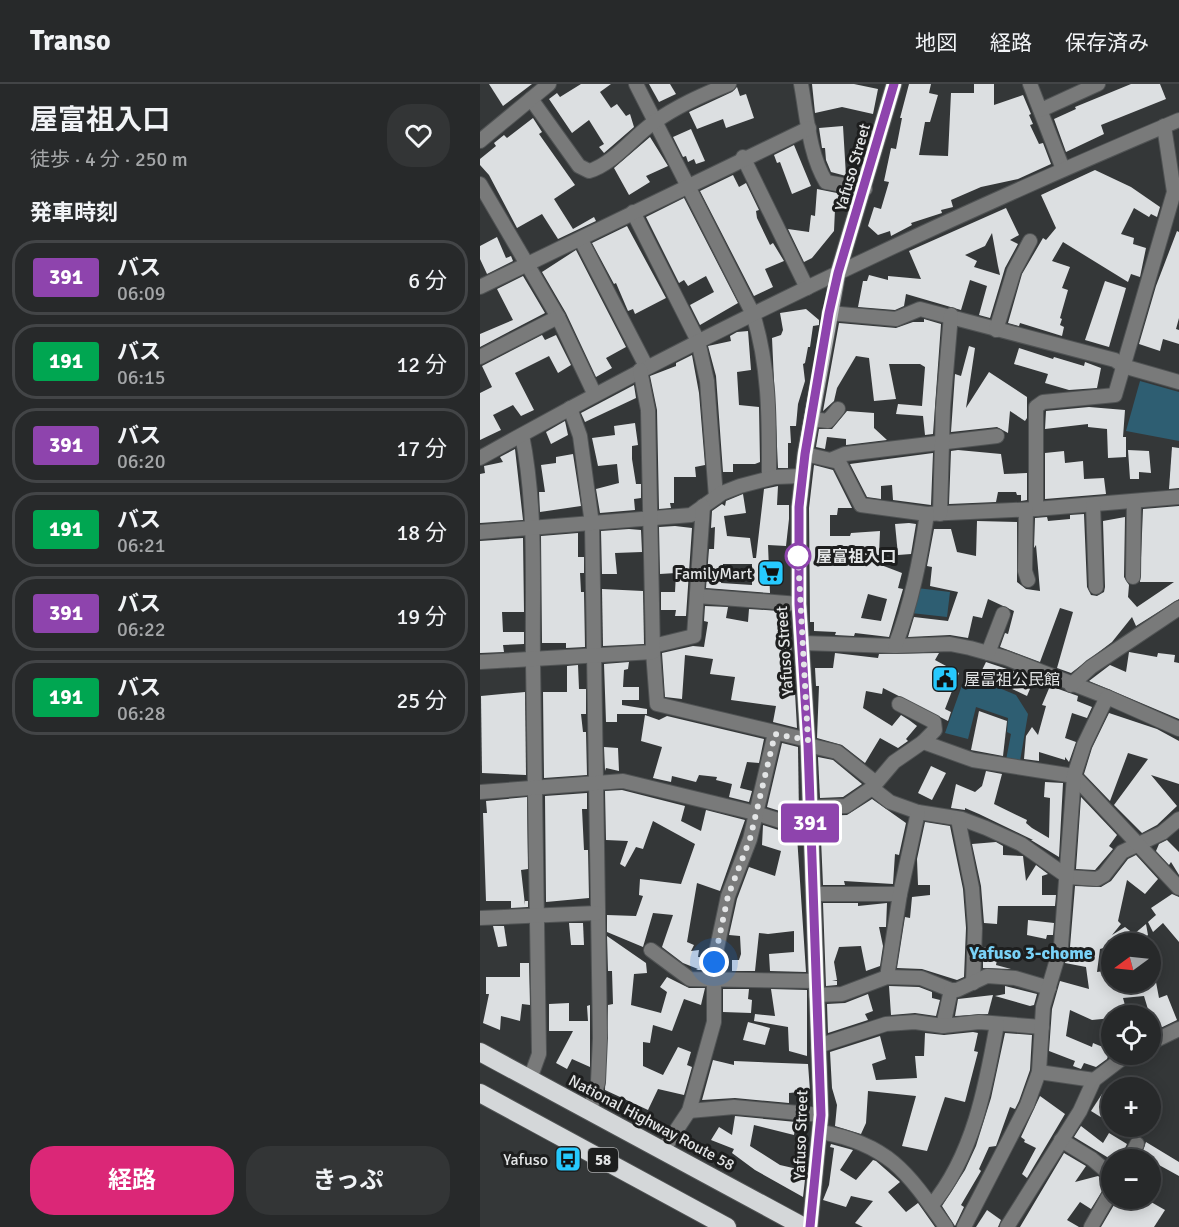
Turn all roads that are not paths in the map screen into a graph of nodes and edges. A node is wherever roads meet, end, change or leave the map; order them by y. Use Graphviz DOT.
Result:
graph roads {
  1 [pos="549,84"];
  2 [pos="636,84"];
  3 [pos="729,84"];
  4 [pos="801,84"];
  5 [pos="894,84"];
  6 [pos="1030,84"];
  7 [pos="1098,84"];
  8 [pos="531,99"];
  9 [pos="1041,110"];
  10 [pos="1179,120"];
  11 [pos="655,122"];
  12 [pos="1164,126"];
  13 [pos="809,128"];
  14 [pos="480,141"];
  15 [pos="743,157"];
  16 [pos="1063,169"];
  17 [pos="480,184"];
  18 [pos="689,185"];
  19 [pos="865,189"];
  20 [pos="1176,192"];
  21 [pos="633,213"];
  22 [pos="581,240"];
  23 [pos="1030,241"];
  24 [pos="525,265"];
  25 [pos="838,273"];
  26 [pos="480,286"];
  27 [pos="807,288"];
  28 [pos="829,313"];
  29 [pos="753,314"];
  30 [pos="951,315"];
  31 [pos="558,317"];
  32 [pos="996,330"];
  33 [pos="698,341"];
  34 [pos="480,357"];
  35 [pos="1123,366"];
  36 [pos="643,368"];
  37 [pos="1179,382"];
  38 [pos="594,393"];
  39 [pos="570,408"];
  40 [pos="838,409"];
  41 [pos="811,419"];
  42 [pos="522,435"];
  43 [pos="997,436"];
  44 [pos="942,443"];
  45 [pos="805,454"];
  46 [pos="480,458"];
  47 [pos="833,459"];
  48 [pos="802,476"];
  49 [pos="769,478"];
  50 [pos="716,497"];
  51 [pos="1179,498"];
  52 [pos="1134,502"];
  53 [pos="1093,505"];
  54 [pos="703,506"];
  55 [pos="1031,510"];
  56 [pos="933,514"];
  57 [pos="650,519"];
  58 [pos="592,524"];
  59 [pos="532,528"];
  60 [pos="480,532"];
  61 [pos="1133,577"];
  62 [pos="1028,580"];
  63 [pos="1095,587"];
  64 [pos="698,596"];
  65 [pos="799,604"];
  66 [pos="1179,608"];
  67 [pos="1003,614"];
  68 [pos="802,643"];
  69 [pos="895,646"];
  70 [pos="653,649"];
  71 [pos="988,653"];
  72 [pos="593,657"];
  73 [pos="533,659"];
  74 [pos="480,662"];
  75 [pos="1071,685"];
  76 [pos="1107,697"];
  77 [pos="899,704"];
  78 [pos="1179,729"];
  79 [pos="775,734"];
  80 [pos="923,742"];
  81 [pos="808,743"];
  82 [pos="1074,776"];
  83 [pos="596,783"];
  84 [pos="874,785"];
  85 [pos="537,788"];
  86 [pos="480,792"];
  87 [pos="810,807"];
  88 [pos="918,812"];
  89 [pos="755,813"];
  90 [pos="958,819"];
  91 [pos="1176,825"];
  92 [pos="810,830"];
  93 [pos="1138,842"];
  94 [pos="1068,877"];
  95 [pos="1179,888"];
  96 [pos="813,894"];
  97 [pos="900,894"];
  98 [pos="597,912"];
  99 [pos="538,915"];
  100 [pos="480,918"];
  101 [pos="651,950"];
  102 [pos="887,976"];
  103 [pos="714,982"];
  104 [pos="973,983"];
  105 [pos="816,988"];
  106 [pos="1049,988"];
  107 [pos="951,990"];
  108 [pos="997,1024"];
  109 [pos="943,1026"];
  110 [pos="1042,1027"];
  111 [pos="1179,1029"];
  112 [pos="1161,1038"];
  113 [pos="818,1046"];
  114 [pos="480,1052"];
  115 [pos="1114,1065"];
  116 [pos="1039,1072"];
  117 [pos="530,1079"];
  118 [pos="1094,1080"];
  119 [pos="480,1093"];
  120 [pos="590,1110"];
  121 [pos="689,1111"];
  122 [pos="821,1115"];
  123 [pos="821,1132"];
  124 [pos="1061,1140"];
  125 [pos="1137,1144"];
  126 [pos="1134,1149"];
  127 [pos="663,1150"];
  128 [pos="1101,1167"];
  129 [pos="931,1206"];
  130 [pos="1101,1209"];
  131 [pos="727,1227"];
  132 [pos="804,1227"];
  133 [pos="810,1227"];
  134 [pos="946,1227"];
  135 [pos="964,1227"];
  136 [pos="1007,1227"];
  137 [pos="1091,1227"];
  1 -- 8 [label="street"];
  2 -- 11 [label="street"];
  3 -- 11 [label="street"];
  4 -- 13 [label="street"];
  5 -- 19 [label="main road, Yafuso Street"];
  6 -- 9 [label="street"];
  7 -- 9 [label="street"];
  8 -- 11 [label="street"];
  8 -- 14 [label="street"];
  9 -- 16 [label="street"];
  10 -- 12 [label="street"];
  11 -- 18 [label="street"];
  12 -- 16 [label="street"];
  12 -- 20 [label="street"];
  13 -- 15 [label="street"];
  13 -- 19 [label="street"];
  15 -- 18 [label="street"];
  15 -- 27 [label="street"];
  16 -- 25 [label="street"];
  17 -- 24 [label="street"];
  18 -- 21 [label="street"];
  18 -- 29 [label="street"];
  19 -- 25 [label="main road, Yafuso Street"];
  20 -- 35 [label="street"];
  21 -- 22 [label="street"];
  21 -- 33 [label="street"];
  22 -- 24 [label="street"];
  22 -- 36 [label="street"];
  23 -- 32 [label="street"];
  24 -- 26 [label="street"];
  24 -- 31 [label="street"];
  25 -- 27 [label="street"];
  25 -- 28 [label="main road, Yafuso Street"];
  27 -- 29 [label="street"];
  28 -- 30 [label="street"];
  28 -- 41 [label="main road, Yafuso Street"];
  29 -- 33 [label="street"];
  29 -- 49 [label="street"];
  30 -- 32 [label="street"];
  30 -- 44 [label="street"];
  31 -- 34 [label="street"];
  31 -- 38 [label="street"];
  32 -- 35 [label="street"];
  33 -- 36 [label="street"];
  33 -- 50 [label="street"];
  35 -- 37 [label="street"];
  35 -- 55 [label="street"];
  36 -- 38 [label="street"];
  36 -- 57 [label="street"];
  38 -- 39 [label="street"];
  39 -- 42 [label="street"];
  39 -- 58 [label="street"];
  40 -- 41 [label="street"];
  41 -- 45 [label="main road, Yafuso Street"];
  42 -- 46 [label="street"];
  42 -- 59 [label="street"];
  43 -- 44 [label="street"];
  44 -- 47 [label="street"];
  44 -- 56 [label="street"];
  45 -- 47 [label="street"];
  45 -- 48 [label="main road, Yafuso Street"];
  47 -- 56 [label="street"];
  48 -- 49 [label="street"];
  48 -- 65 [label="main road, Yafuso Street"];
  49 -- 50 [label="street"];
  50 -- 54 [label="street"];
  51 -- 52 [label="street"];
  52 -- 53 [label="street"];
  52 -- 61 [label="street"];
  53 -- 55 [label="street"];
  53 -- 63 [label="street"];
  54 -- 57 [label="street"];
  54 -- 64 [label="street"];
  55 -- 56 [label="street"];
  55 -- 62 [label="street"];
  56 -- 69 [label="street"];
  57 -- 58 [label="street"];
  57 -- 70 [label="street"];
  58 -- 59 [label="street"];
  58 -- 72 [label="street"];
  59 -- 60 [label="street"];
  59 -- 73 [label="street"];
  64 -- 65 [label="street"];
  64 -- 70 [label="street"];
  65 -- 68 [label="main road, Yafuso Street"];
  66 -- 75 [label="street"];
  67 -- 71 [label="street"];
  68 -- 69 [label="street"];
  68 -- 81 [label="main road, Yafuso Street"];
  69 -- 71 [label="street"];
  70 -- 72 [label="street"];
  70 -- 79 [label="street"];
  71 -- 75 [label="street"];
  72 -- 73 [label="street"];
  72 -- 83 [label="street"];
  73 -- 74 [label="street"];
  73 -- 85 [label="street"];
  75 -- 76 [label="street"];
  76 -- 78 [label="street"];
  76 -- 82 [label="street"];
  77 -- 80 [label="street"];
  79 -- 81 [label="street"];
  79 -- 89 [label="street"];
  80 -- 82 [label="street"];
  80 -- 84 [label="street"];
  81 -- 84 [label="street"];
  81 -- 87 [label="main road, Yafuso Street"];
  82 -- 93 [label="street"];
  82 -- 94 [label="street"];
  83 -- 85 [label="street"];
  83 -- 89 [label="street"];
  83 -- 98 [label="street"];
  84 -- 87 [label="street"];
  84 -- 88 [label="street"];
  85 -- 86 [label="street"];
  85 -- 99 [label="street"];
  87 -- 92 [label="main road, Yafuso Street"];
  88 -- 90 [label="street"];
  88 -- 97 [label="street"];
  89 -- 92 [label="street"];
  89 -- 103 [label="street"];
  90 -- 94 [label="street"];
  90 -- 104 [label="street"];
  91 -- 93 [label="street"];
  92 -- 96 [label="main road, Yafuso Street"];
  93 -- 94 [label="street"];
  93 -- 95 [label="street"];
  94 -- 106 [label="street"];
  96 -- 97 [label="street"];
  96 -- 105 [label="main road, Yafuso Street"];
  97 -- 102 [label="street"];
  98 -- 99 [label="street"];
  98 -- 120 [label="street"];
  99 -- 100 [label="street"];
  99 -- 117 [label="street"];
  101 -- 103 [label="street"];
  102 -- 105 [label="street"];
  102 -- 107 [label="street"];
  103 -- 105 [label="street"];
  103 -- 121 [label="street"];
  104 -- 106 [label="street"];
  104 -- 107 [label="street"];
  105 -- 113 [label="main road, Yafuso Street"];
  106 -- 110 [label="street"];
  107 -- 109 [label="street"];
  108 -- 109 [label="street"];
  108 -- 110 [label="street"];
  108 -- 129 [label="street"];
  109 -- 113 [label="street"];
  110 -- 116 [label="street"];
  111 -- 112 [label="street"];
  113 -- 122 [label="main road, Yafuso Street"];
  114 -- 117 [label="highway, National Highway Route 58 / 58"];
  115 -- 118 [label="street"];
  116 -- 118 [label="street"];
  116 -- 135 [label="street"];
  117 -- 120 [label="highway, National Highway Route 58 / 58"];
  118 -- 124 [label="street"];
  119 -- 131 [label="highway, 58"];
  120 -- 127 [label="highway, National Highway Route 58 / 58"];
  121 -- 122 [label="street"];
  121 -- 127 [label="street"];
  122 -- 123 [label="main road, Yafuso Street"];
  123 -- 129 [label="street"];
  123 -- 133 [label="main road, Yafuso Street"];
  124 -- 128 [label="street"];
  124 -- 136 [label="street"];
  125 -- 126 [label="street"];
  127 -- 132 [label="highway, National Highway Route 58 / 58"];
  129 -- 134 [label="street"];
  130 -- 137 [label="street"];
}
